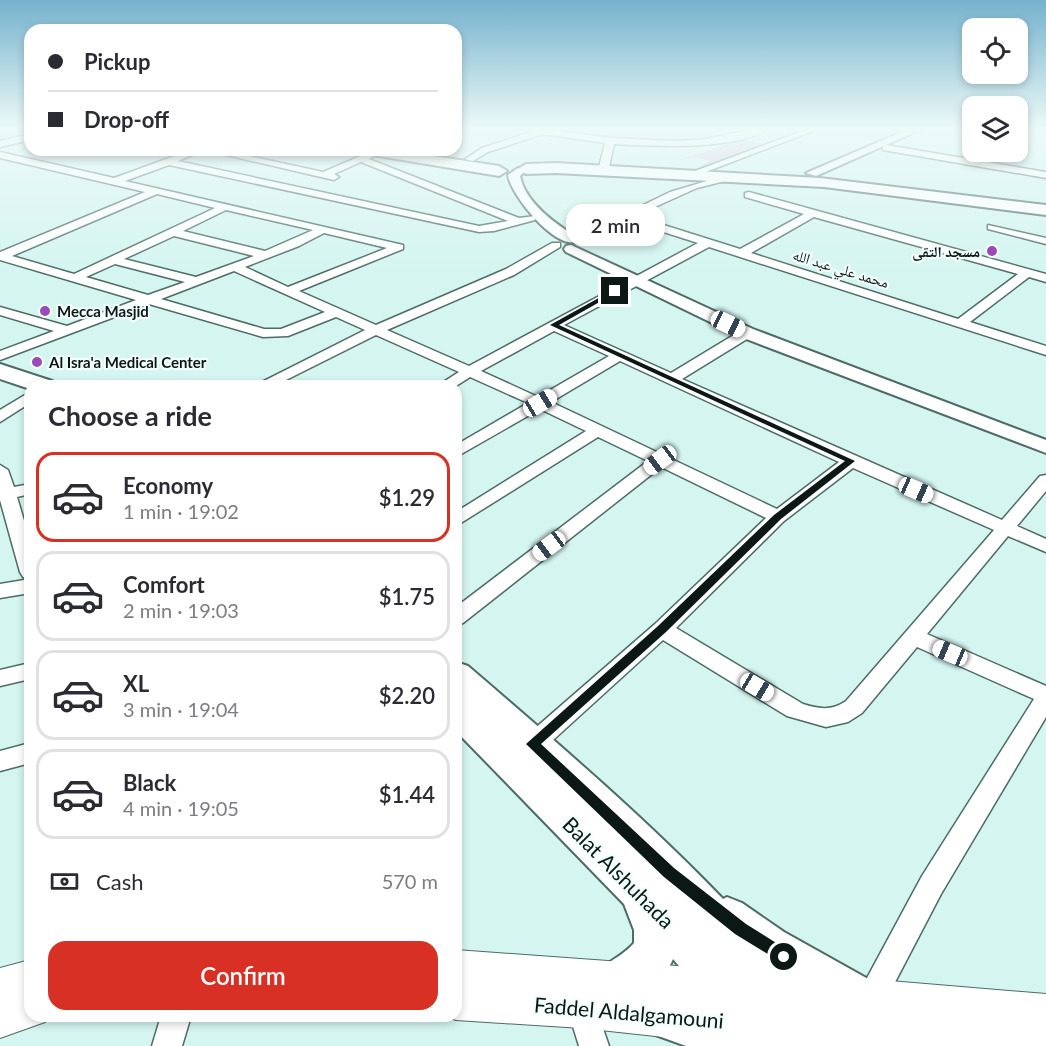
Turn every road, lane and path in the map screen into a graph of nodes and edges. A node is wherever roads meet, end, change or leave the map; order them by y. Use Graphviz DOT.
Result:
graph roads {
  1 [pos="103,177"];
  2 [pos="127,177"];
  3 [pos="238,177"];
  4 [pos="427,177"];
  5 [pos="507,177"];
  6 [pos="514,177"];
  7 [pos="726,177"];
  8 [pos="730,177"];
  9 [pos="805,177"];
  10 [pos="826,178"];
  11 [pos="118,180"];
  12 [pos="158,190"];
  13 [pos="749,195"];
  14 [pos="1046,205"];
  15 [pos="227,206"];
  16 [pos="1046,210"];
  17 [pos="811,214"];
  18 [pos="627,217"];
  19 [pos="524,219"];
  20 [pos="992,227"];
  21 [pos="324,229"];
  22 [pos="173,232"];
  23 [pos="1046,241"];
  24 [pos="707,243"];
  25 [pos="568,244"];
  26 [pos="740,254"];
  27 [pos="265,255"];
  28 [pos="0,256"];
  29 [pos="114,260"];
  30 [pos="234,267"];
  31 [pos="1027,273"];
  32 [pos="75,278"];
  33 [pos="1046,278"];
  34 [pos="640,279"];
  35 [pos="197,281"];
  36 [pos="288,291"];
  37 [pos="148,299"];
  38 [pos="0,310"];
  39 [pos="337,312"];
  40 [pos="961,323"];
  41 [pos="553,325"];
  42 [pos="67,330"];
  43 [pos="381,331"];
  44 [pos="747,333"];
  45 [pos="1046,351"];
  46 [pos="0,356"];
  47 [pos="618,356"];
  48 [pos="0,371"];
  49 [pos="469,372"];
  50 [pos="26,380"];
  51 [pos="274,380"];
  52 [pos="286,380"];
  53 [pos="455,380"];
  54 [pos="670,380"];
  55 [pos="0,385"];
  56 [pos="24,393"];
  57 [pos="24,399"];
  58 [pos="540,403"];
  59 [pos="0,417"];
  60 [pos="598,430"];
  61 [pos="1046,439"];
  62 [pos="1046,447"];
  63 [pos="462,448"];
  64 [pos="660,460"];
  65 [pos="851,461"];
  66 [pos="0,470"];
  67 [pos="1046,480"];
  68 [pos="24,490"];
  69 [pos="2,495"];
  70 [pos="462,516"];
  71 [pos="778,517"];
  72 [pos="1003,528"];
  73 [pos="1046,546"];
  74 [pos="24,556"];
  75 [pos="24,587"];
  76 [pos="0,591"];
  77 [pos="462,613"];
  78 [pos="662,629"];
  79 [pos="912,636"];
  80 [pos="24,672"];
  81 [pos="0,678"];
  82 [pos="462,680"];
  83 [pos="1046,696"];
  84 [pos="462,713"];
  85 [pos="532,744"];
  86 [pos="24,755"];
  87 [pos="0,761"];
  88 [pos="652,881"];
  89 [pos="462,970"];
  90 [pos="24,982"];
  91 [pos="617,983"];
  92 [pos="0,989"];
  93 [pos="731,991"];
  94 [pos="462,999"];
  95 [pos="582,1007"];
  96 [pos="24,1009"];
  97 [pos="1046,1015"];
  98 [pos="0,1017"];
  99 [pos="670,1017"];
  100 [pos="876,1020"];
  101 [pos="174,1022"];
  102 [pos="776,1030"];
  103 [pos="167,1046"];
  104 [pos="594,1046"];
  105 [pos="1036,1046"];
  1 -- 11 [label="street"];
  2 -- 11 [label="street"];
  3 -- 19 [label="street"];
  4 -- 19 [label="street"];
  5 -- 19 [label="street"];
  6 -- 25 [label="street"];
  7 -- 8 [label="main road"];
  8 -- 10 [label="main road"];
  8 -- 18 [label="street"];
  9 -- 10 [label="main road"];
  10 -- 14 [label="main road"];
  10 -- 16 [label="main road"];
  11 -- 12 [label="street"];
  12 -- 15 [label="street"];
  12 -- 28 [label="street"];
  13 -- 17 [label="street"];
  15 -- 21 [label="street"];
  15 -- 22 [label="street"];
  17 -- 26 [label="street"];
  17 -- 31 [label="street"];
  18 -- 24 [label="street, محمد علي عبد الله"];
  18 -- 25 [label="street"];
  19 -- 25 [label="street"];
  20 -- 23 [label="street"];
  21 -- 27 [label="street"];
  21 -- 36 [label="street"];
  22 -- 27 [label="street"];
  22 -- 29 [label="street"];
  24 -- 26 [label="street, محمد علي عبد الله"];
  24 -- 34 [label="street"];
  25 -- 34 [label="street"];
  25 -- 43 [label="street"];
  26 -- 40 [label="street, محمد علي عبد الله"];
  27 -- 30 [label="street"];
  28 -- 32 [label="street"];
  29 -- 32 [label="street"];
  29 -- 35 [label="street"];
  30 -- 35 [label="street"];
  30 -- 36 [label="street"];
  31 -- 33 [label="street"];
  31 -- 40 [label="street"];
  32 -- 37 [label="street"];
  34 -- 41 [label="street"];
  34 -- 44 [label="street"];
  34 -- 61 [label="street"];
  35 -- 37 [label="street"];
  36 -- 39 [label="street"];
  37 -- 39 [label="street"];
  37 -- 42 [label="street"];
  38 -- 42 [label="street"];
  39 -- 43 [label="street"];
  40 -- 45 [label="street, محمد علي عبد الله"];
  41 -- 47 [label="street"];
  41 -- 49 [label="street"];
  42 -- 46 [label="street"];
  43 -- 49 [label="street"];
  43 -- 51 [label="street"];
  43 -- 52 [label="street"];
  44 -- 54 [label="street"];
  44 -- 62 [label="street"];
  47 -- 54 [label="street"];
  47 -- 58 [label="street"];
  48 -- 50 [label="main road"];
  49 -- 53 [label="street"];
  49 -- 58 [label="street"];
  54 -- 65 [label="street"];
  55 -- 56 [label="main road"];
  57 -- 59 [label="street"];
  58 -- 60 [label="street"];
  58 -- 63 [label="street"];
  60 -- 64 [label="street"];
  60 -- 70 [label="street"];
  64 -- 71 [label="street"];
  64 -- 77 [label="street"];
  65 -- 71 [label="street"];
  65 -- 72 [label="street"];
  66 -- 69 [label="street"];
  67 -- 72 [label="street"];
  68 -- 69 [label="street"];
  69 -- 74 [label="street"];
  71 -- 78 [label="street"];
  72 -- 73 [label="street"];
  72 -- 79 [label="street"];
  75 -- 76 [label="street"];
  78 -- 79 [label="street"];
  78 -- 85 [label="street"];
  79 -- 83 [label="street"];
  80 -- 81 [label="street"];
  82 -- 85 [label="main road"];
  83 -- 100 [label="street"];
  84 -- 88 [label="main road, Balat Alshuhada"];
  85 -- 88 [label="main road"];
  86 -- 87 [label="street"];
  88 -- 91 [label="main road"];
  88 -- 93 [label="main road, Balat Alshuhada"];
  88 -- 100 [label="main road"];
  88 -- 102 [label="main road"];
  89 -- 91 [label="main road, Faddel Aldalgamouni"];
  90 -- 92 [label="main road"];
  91 -- 93 [label="main road, Faddel Aldalgamouni"];
  93 -- 102 [label="main road, Balat Alshuhada"];
  94 -- 95 [label="main road, Faddel Aldalgamouni"];
  95 -- 99 [label="main road, Faddel Aldalgamouni"];
  95 -- 104 [label="street"];
  96 -- 98 [label="main road"];
  97 -- 100 [label="main road"];
  99 -- 102 [label="main road"];
  100 -- 102 [label="main road"];
  100 -- 105 [label="main road"];
  101 -- 103 [label="street"];
}
